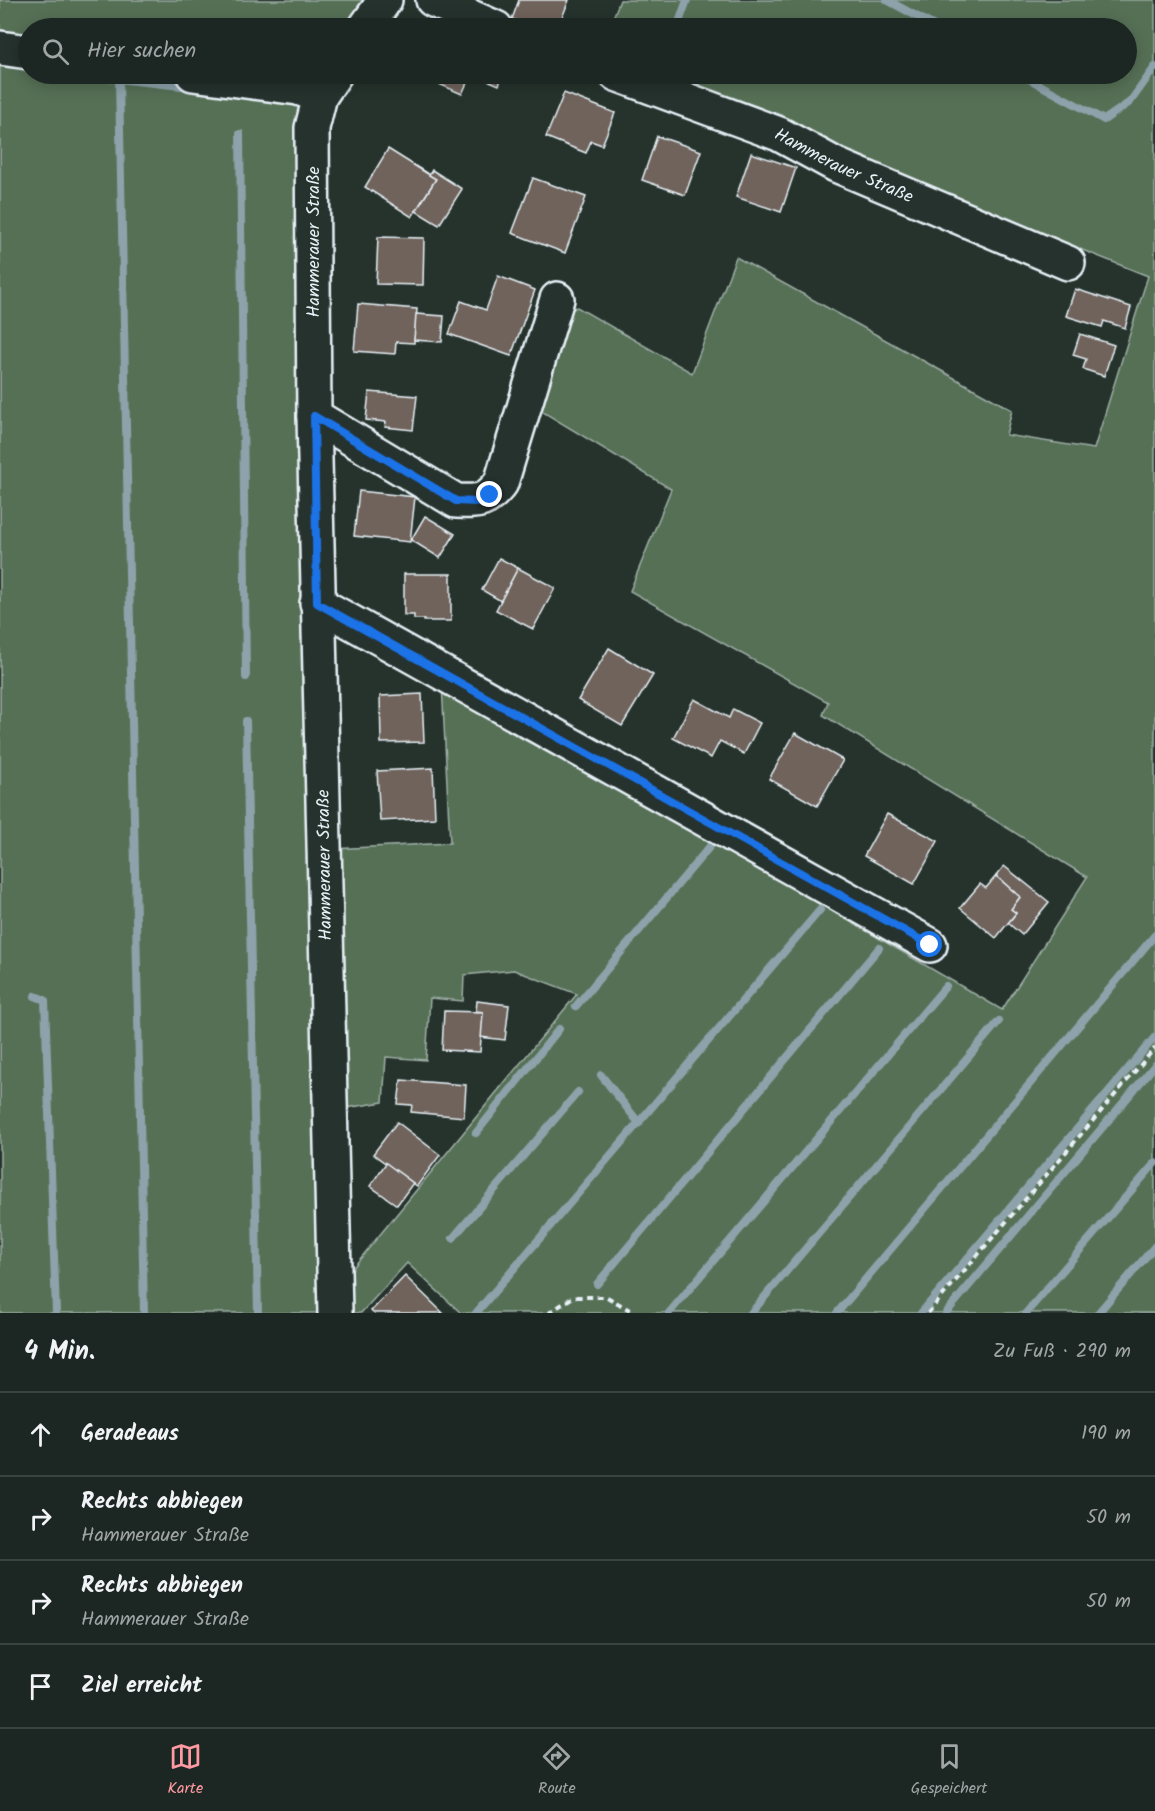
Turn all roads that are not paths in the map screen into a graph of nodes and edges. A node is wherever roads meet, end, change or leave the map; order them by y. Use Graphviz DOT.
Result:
graph roads {
  1 [pos="385,0"];
  2 [pos="433,0"];
  3 [pos="372,18"];
  4 [pos="474,18"];
  5 [pos="0,48"];
  6 [pos="18,51"];
  7 [pos="274,84"];
  8 [pos="643,84"];
  9 [pos="327,85"];
  10 [pos="1068,263"];
  11 [pos="557,299"];
  12 [pos="314,416"];
  13 [pos="317,603"];
  14 [pos="930,945"];
  15 [pos="335,1313"];
  1 -- 3 [label="street"];
  2 -- 4 [label="street"];
  5 -- 6 [label="street"];
  7 -- 9 [label="street"];
  8 -- 10 [label="street, Hammerauer Straße"];
  9 -- 12 [label="street, Hammerauer Straße"];
  11 -- 12 [label="street"];
  12 -- 13 [label="street, Hammerauer Straße"];
  13 -- 14 [label="street"];
  13 -- 15 [label="street, Hammerauer Straße"];
}
